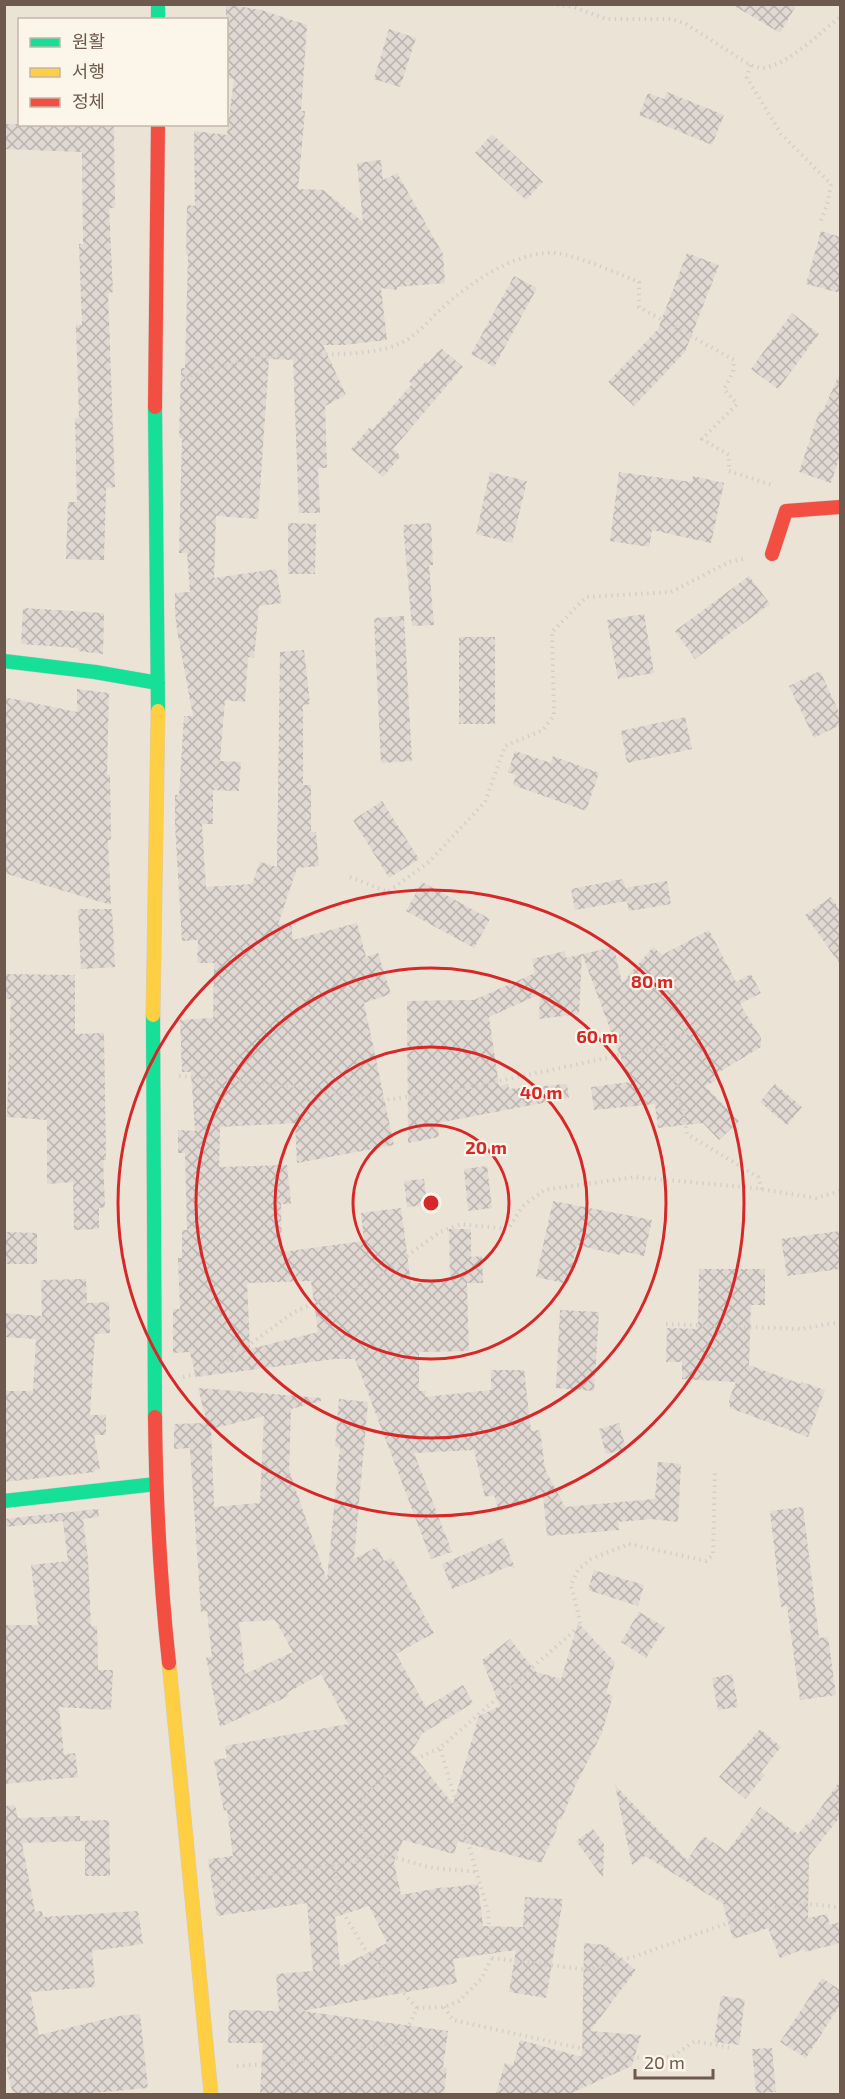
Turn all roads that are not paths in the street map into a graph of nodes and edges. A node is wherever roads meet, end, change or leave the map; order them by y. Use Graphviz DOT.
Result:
graph roads {
  1 [pos="158,126"];
  2 [pos="840,507"];
  3 [pos="772,554"];
  4 [pos="4,661"];
  5 [pos="158,683"];
  6 [pos="156,1484"];
  7 [pos="4,1502"];
  8 [pos="211,2094"];
  1 -- 5 [label="main road"];
  2 -- 3 [label="main road"];
  4 -- 5 [label="main road"];
  5 -- 6 [label="main road"];
  6 -- 7 [label="main road"];
  6 -- 8 [label="main road"];
}
